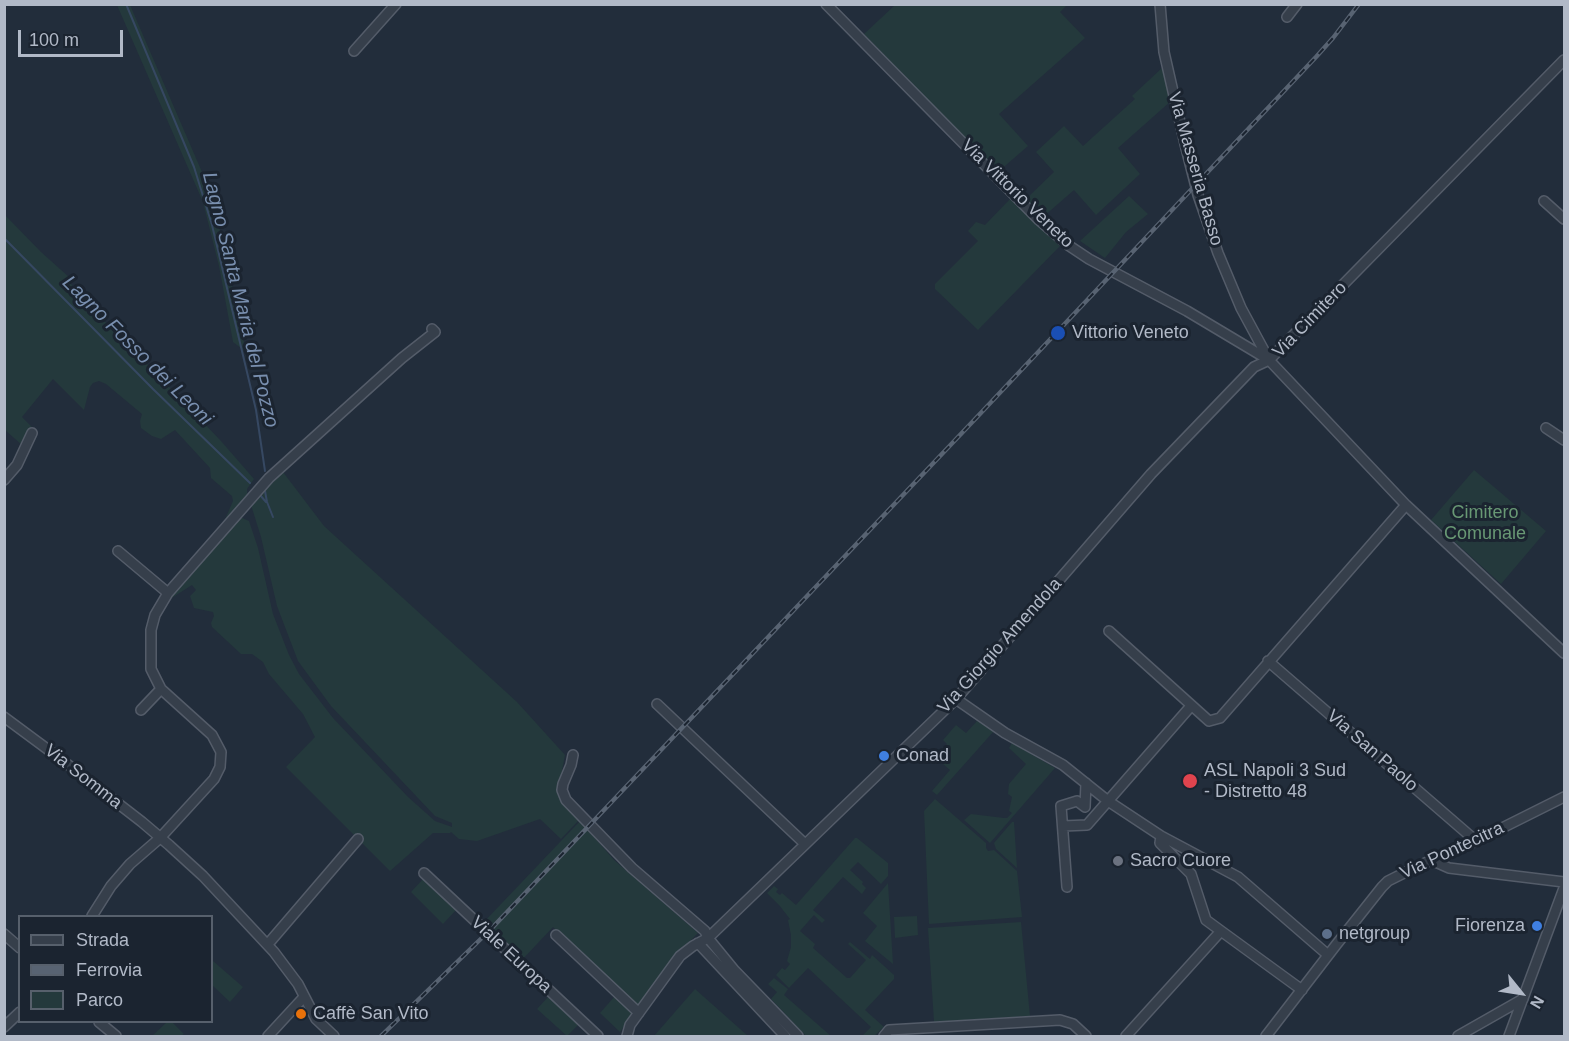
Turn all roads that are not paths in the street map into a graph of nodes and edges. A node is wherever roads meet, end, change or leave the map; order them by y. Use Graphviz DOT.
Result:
graph roads {
  1 [pos="396,4"];
  2 [pos="826,4"];
  3 [pos="1160,4"];
  4 [pos="1297,4"];
  5 [pos="1287,16"];
  6 [pos="354,51"];
  7 [pos="1564,60"];
  8 [pos="1544,201"];
  9 [pos="1564,219"];
  10 [pos="432,329"];
  11 [pos="1269,360"];
  12 [pos="1546,428"];
  13 [pos="32,433"];
  14 [pos="1564,440"];
  15 [pos="4,480"];
  16 [pos="1406,505"];
  17 [pos="118,551"];
  18 [pos="168,593"];
  19 [pos="1109,631"];
  20 [pos="1564,653"];
  21 [pos="1268,662"];
  22 [pos="160,689"];
  23 [pos="956,699"];
  24 [pos="657,704"];
  25 [pos="1191,706"];
  26 [pos="141,710"];
  27 [pos="4,717"];
  28 [pos="573,755"];
  29 [pos="1086,783"];
  30 [pos="1564,797"];
  31 [pos="1108,801"];
  32 [pos="1063,826"];
  33 [pos="1161,836"];
  34 [pos="160,838"];
  35 [pos="358,839"];
  36 [pos="1476,841"];
  37 [pos="805,844"];
  38 [pos="1431,860"];
  39 [pos="424,873"];
  40 [pos="1564,882"];
  41 [pos="1067,887"];
  42 [pos="1564,888"];
  43 [pos="93,915"];
  44 [pos="722,925"];
  45 [pos="1221,931"];
  46 [pos="4,934"];
  47 [pos="556,935"];
  48 [pos="708,938"];
  49 [pos="698,943"];
  50 [pos="268,944"];
  51 [pos="18,946"];
  52 [pos="719,952"];
  53 [pos="1328,955"];
  54 [pos="1302,990"];
  55 [pos="304,997"];
  56 [pos="1523,999"];
  57 [pos="639,1013"];
  58 [pos="18,1014"];
  59 [pos="100,1023"];
  60 [pos="4,1028"];
  61 [pos="116,1036"];
  62 [pos="268,1036"];
  63 [pos="334,1036"];
  64 [pos="598,1036"];
  65 [pos="627,1036"];
  66 [pos="785,1036"];
  67 [pos="798,1036"];
  68 [pos="884,1036"];
  69 [pos="1086,1036"];
  70 [pos="1126,1036"];
  71 [pos="1266,1036"];
  72 [pos="1458,1036"];
  73 [pos="1509,1036"];
  1 -- 6 [label="street"];
  2 -- 11 [label="street, Via Vittorio Veneto"];
  3 -- 11 [label="street, Via Masseria Basso"];
  4 -- 5 [label="street"];
  7 -- 11 [label="street, Via Cimitero"];
  8 -- 9 [label="street"];
  10 -- 18 [label="street"];
  11 -- 16 [label="street, Via Cimitero"];
  11 -- 23 [label="street, Via Giorgio Amendola"];
  12 -- 14 [label="street"];
  13 -- 15 [label="street"];
  16 -- 20 [label="street, Via Cimitero"];
  16 -- 21 [label="street"];
  17 -- 18 [label="street"];
  18 -- 22 [label="street"];
  19 -- 25 [label="street"];
  21 -- 25 [label="street"];
  21 -- 36 [label="street, Via San Paolo"];
  22 -- 26 [label="street"];
  22 -- 34 [label="street"];
  23 -- 29 [label="street"];
  23 -- 37 [label="street, Via Giorgio Amendola"];
  24 -- 37 [label="street"];
  25 -- 31 [label="street"];
  27 -- 34 [label="street, Via Somma"];
  28 -- 48 [label="street"];
  29 -- 31 [label="street"];
  29 -- 32 [label="street"];
  30 -- 36 [label="street, Via Pontecitra"];
  31 -- 32 [label="street"];
  31 -- 33 [label="street"];
  32 -- 41 [label="street"];
  33 -- 45 [label="street"];
  33 -- 53 [label="street"];
  34 -- 43 [label="street"];
  34 -- 50 [label="street, Via Somma"];
  35 -- 50 [label="street"];
  36 -- 38 [label="street, Via Pontecitra"];
  37 -- 44 [label="street, Via Giorgio Amendola"];
  38 -- 40 [label="street"];
  38 -- 53 [label="street, Via Pontecitra"];
  39 -- 64 [label="street, Viale Europa"];
  42 -- 56 [label="street"];
  44 -- 48 [label="street, Via Giorgio Amendola"];
  44 -- 52 [label="street"];
  45 -- 54 [label="street"];
  45 -- 70 [label="street"];
  46 -- 51 [label="street"];
  47 -- 57 [label="street"];
  48 -- 49 [label="street, Via Giorgio Amendola"];
  48 -- 52 [label="street"];
  49 -- 57 [label="street, Via Giorgio Amendola"];
  49 -- 66 [label="street"];
  50 -- 55 [label="street, Via Somma"];
  52 -- 67 [label="street"];
  53 -- 54 [label="street, Via Pontecitra"];
  54 -- 71 [label="street, Via Pontecitra"];
  55 -- 62 [label="street"];
  55 -- 63 [label="street, Via Somma"];
  56 -- 72 [label="street"];
  56 -- 73 [label="street"];
  57 -- 65 [label="street, Via Giorgio Amendola"];
  58 -- 60 [label="street"];
  59 -- 61 [label="street"];
  68 -- 69 [label="street"];
}
